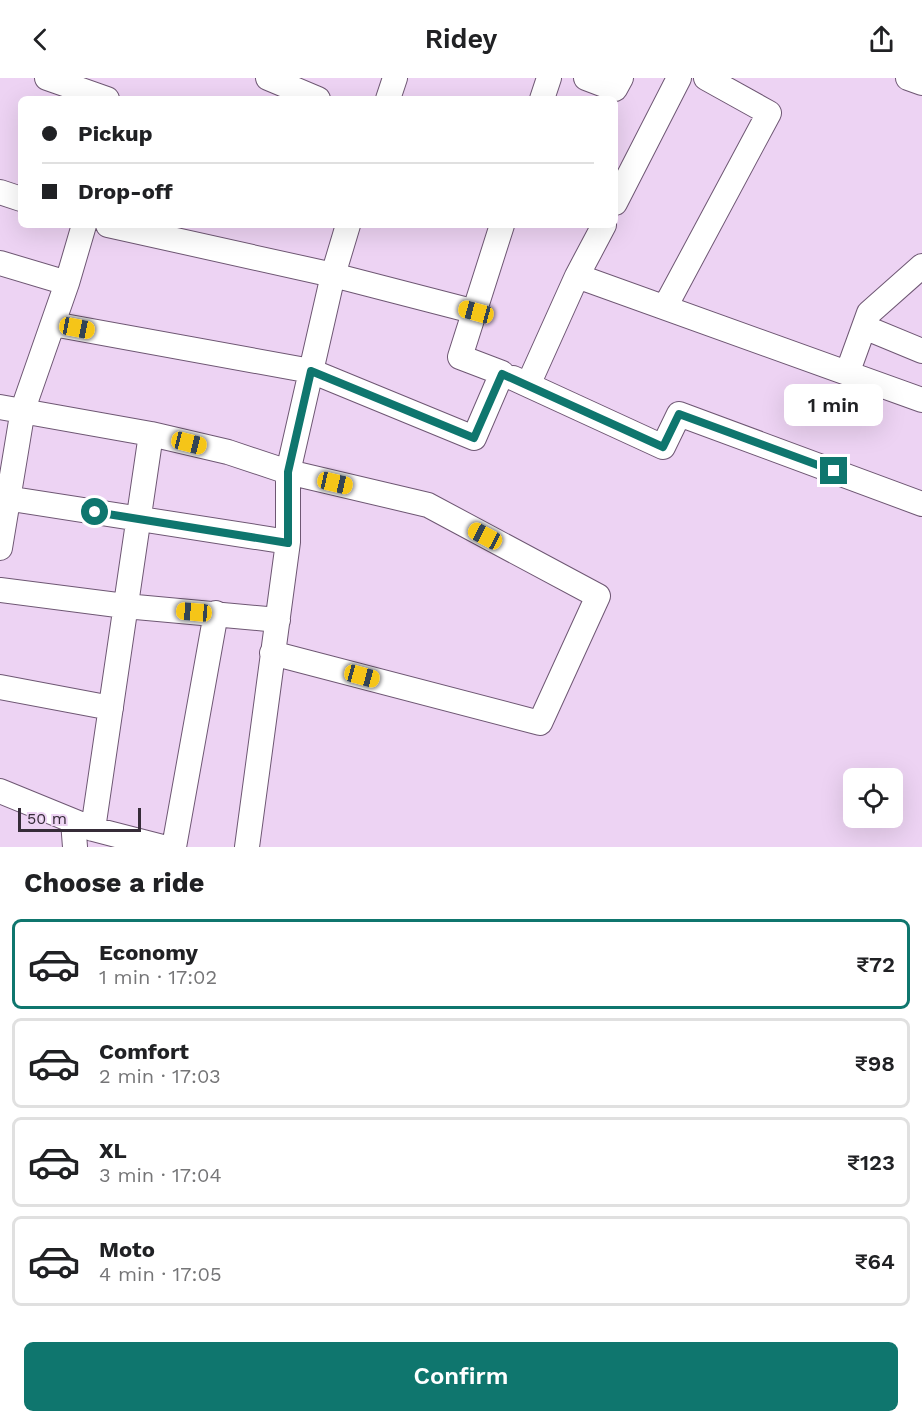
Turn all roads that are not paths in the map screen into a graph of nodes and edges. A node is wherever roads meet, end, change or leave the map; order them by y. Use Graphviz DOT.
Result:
graph roads {
  1 [pos="47,78"];
  2 [pos="268,78"];
  3 [pos="395,78"];
  4 [pos="549,78"];
  5 [pos="586,78"];
  6 [pos="621,78"];
  7 [pos="679,78"];
  8 [pos="706,78"];
  9 [pos="908,78"];
  10 [pos="922,83"];
  11 [pos="98,96"];
  12 [pos="311,96"];
  13 [pos="389,96"];
  14 [pos="543,96"];
  15 [pos="0,192"];
  16 [pos="618,197"];
  17 [pos="18,198"];
  18 [pos="83,228"];
  19 [pos="122,228"];
  20 [pos="347,228"];
  21 [pos="499,228"];
  22 [pos="602,228"];
  23 [pos="0,263"];
  24 [pos="922,266"];
  25 [pos="333,274"];
  26 [pos="578,276"];
  27 [pos="67,283"];
  28 [pos="665,307"];
  29 [pos="476,312"];
  30 [pos="53,324"];
  31 [pos="864,327"];
  32 [pos="922,351"];
  33 [pos="311,371"];
  34 [pos="848,371"];
  35 [pos="502,374"];
  36 [pos="528,385"];
  37 [pos="922,400"];
  38 [pos="11,408"];
  39 [pos="151,434"];
  40 [pos="288,472"];
  41 [pos="4,497"];
  42 [pos="922,504"];
  43 [pos="138,520"];
  44 [pos="288,543"];
  45 [pos="0,548"];
  46 [pos="0,590"];
  47 [pos="125,606"];
  48 [pos="216,613"];
  49 [pos="278,620"];
  50 [pos="273,653"];
  51 [pos="0,687"];
  52 [pos="111,708"];
  53 [pos="0,791"];
  54 [pos="83,825"];
  55 [pos="75,847"];
  56 [pos="163,847"];
  57 [pos="174,847"];
  58 [pos="247,847"];
  1 -- 11 [label="street"];
  2 -- 12 [label="street"];
  3 -- 13 [label="street"];
  4 -- 14 [label="street"];
  5 -- 6 [label="street"];
  7 -- 16 [label="street"];
  8 -- 28 [label="street"];
  9 -- 10 [label="street"];
  15 -- 17 [label="street"];
  18 -- 27 [label="street"];
  19 -- 25 [label="street"];
  20 -- 25 [label="street"];
  21 -- 29 [label="street"];
  22 -- 26 [label="street"];
  23 -- 27 [label="street"];
  24 -- 31 [label="street"];
  25 -- 29 [label="street"];
  25 -- 33 [label="street"];
  26 -- 28 [label="street"];
  26 -- 36 [label="street"];
  27 -- 30 [label="street"];
  28 -- 34 [label="street"];
  29 -- 35 [label="street"];
  30 -- 33 [label="street"];
  30 -- 38 [label="street"];
  31 -- 32 [label="street"];
  31 -- 34 [label="street"];
  33 -- 35 [label="street"];
  33 -- 40 [label="street"];
  34 -- 37 [label="street"];
  35 -- 36 [label="street"];
  36 -- 42 [label="street"];
  38 -- 39 [label="street"];
  38 -- 41 [label="street"];
  39 -- 40 [label="street"];
  39 -- 43 [label="street"];
  40 -- 44 [label="street"];
  40 -- 50 [label="street"];
  41 -- 43 [label="street"];
  41 -- 45 [label="street"];
  43 -- 44 [label="street"];
  43 -- 47 [label="street"];
  44 -- 49 [label="street"];
  46 -- 47 [label="street"];
  47 -- 48 [label="street"];
  47 -- 52 [label="street"];
  48 -- 49 [label="street"];
  48 -- 57 [label="street"];
  49 -- 50 [label="street"];
  50 -- 58 [label="street"];
  51 -- 52 [label="street"];
  52 -- 54 [label="street"];
  53 -- 54 [label="street"];
  54 -- 55 [label="street"];
  54 -- 56 [label="street"];
}
